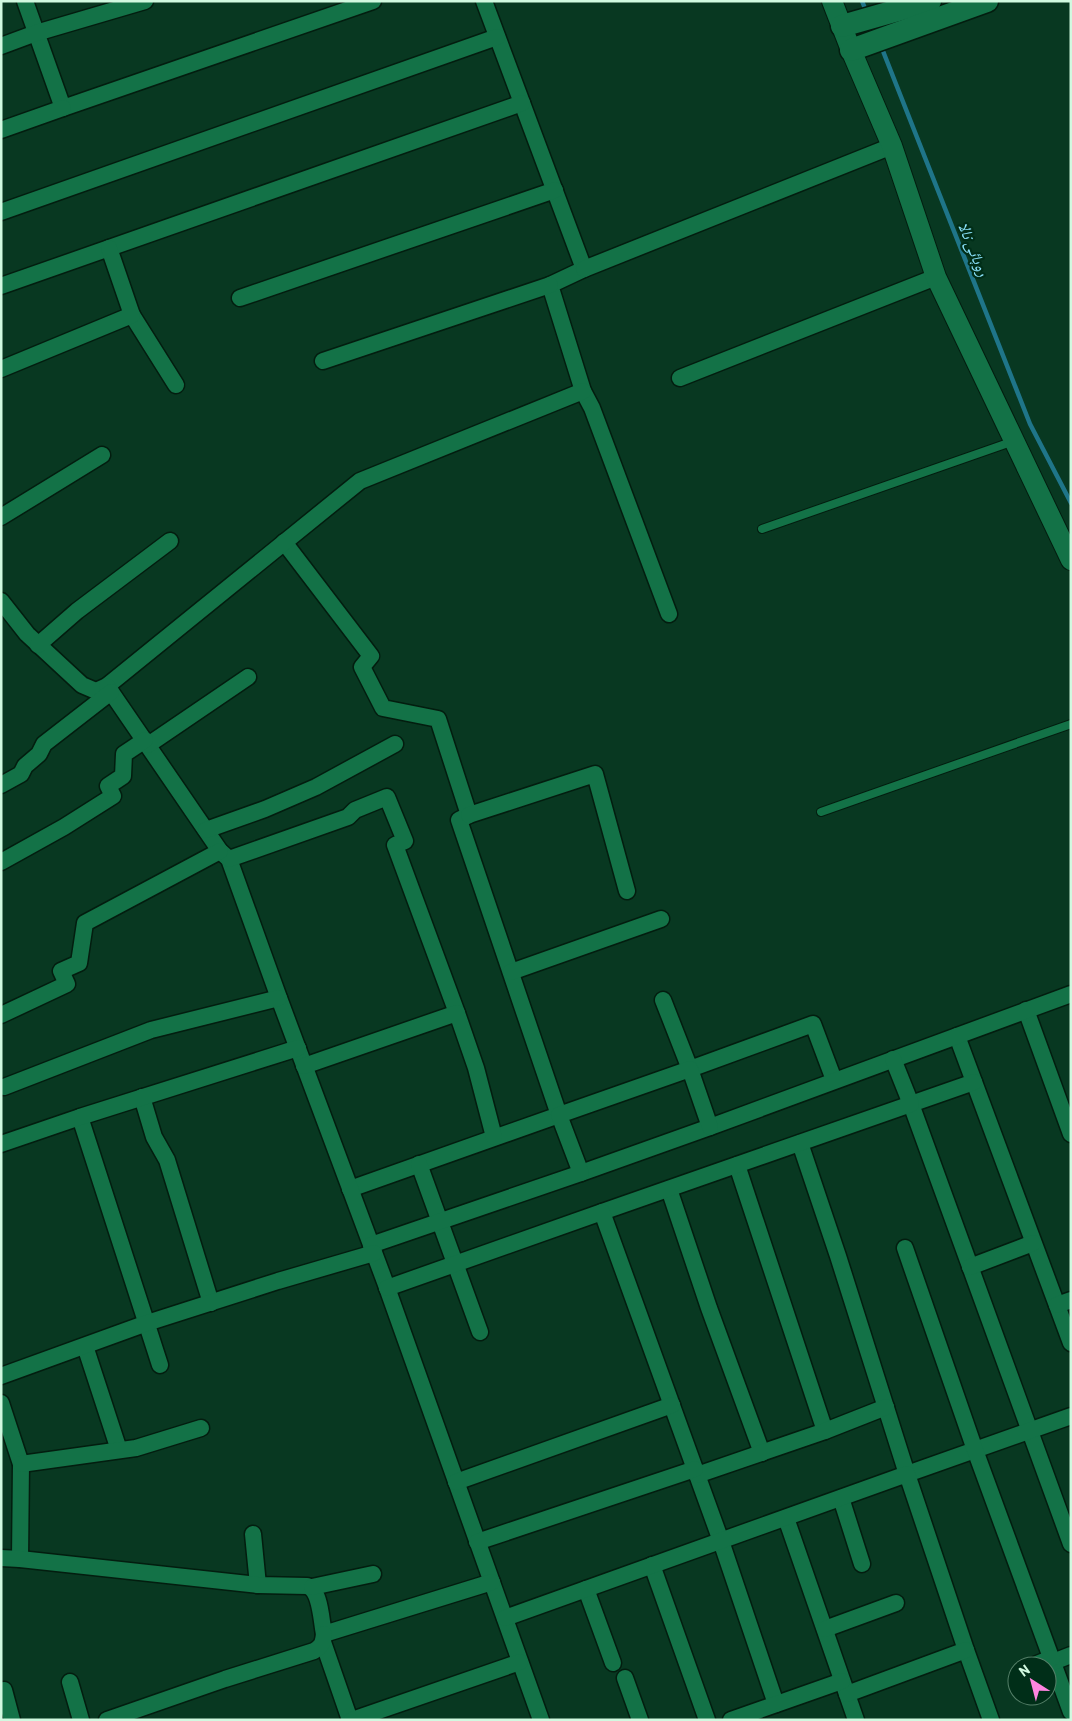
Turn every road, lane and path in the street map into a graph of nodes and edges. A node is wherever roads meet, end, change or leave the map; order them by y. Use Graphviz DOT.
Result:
graph roads {
  1 [pos="25,1"];
  2 [pos="145,1"];
  3 [pos="373,1"];
  4 [pos="484,1"];
  5 [pos="832,1"];
  6 [pos="930,1"];
  7 [pos="987,1"];
  8 [pos="950,7"];
  9 [pos="904,19"];
  10 [pos="850,24"];
  11 [pos="36,33"];
  12 [pos="497,37"];
  13 [pos="1,46"];
  14 [pos="857,47"];
  15 [pos="522,103"];
  16 [pos="62,108"];
  17 [pos="1,130"];
  18 [pos="892,146"];
  19 [pos="555,190"];
  20 [pos="1,212"];
  21 [pos="109,248"];
  22 [pos="584,269"];
  23 [pos="936,277"];
  24 [pos="1,286"];
  25 [pos="550,286"];
  26 [pos="240,298"];
  27 [pos="132,315"];
  28 [pos="322,361"];
  29 [pos="1,369"];
  30 [pos="680,378"];
  31 [pos="176,385"];
  32 [pos="583,391"];
  33 [pos="1014,441"];
  34 [pos="102,455"];
  35 [pos="1,517"];
  36 [pos="762,529"];
  37 [pos="170,541"];
  38 [pos="284,542"];
  39 [pos="1069,554"];
  40 [pos="1,601"];
  41 [pos="669,614"];
  42 [pos="38,645"];
  43 [pos="248,677"];
  44 [pos="109,689"];
  45 [pos="1071,724"];
  46 [pos="146,742"];
  47 [pos="395,744"];
  48 [pos="1,785"];
  49 [pos="821,812"];
  50 [pos="469,815"];
  51 [pos="206,830"];
  52 [pos="225,855"];
  53 [pos="1,862"];
  54 [pos="627,892"];
  55 [pos="660,919"];
  56 [pos="511,972"];
  57 [pos="1071,994"];
  58 [pos="279,998"];
  59 [pos="663,1000"];
  60 [pos="1026,1010"];
  61 [pos="457,1013"];
  62 [pos="1,1015"];
  63 [pos="956,1036"];
  64 [pos="298,1048"];
  65 [pos="893,1059"];
  66 [pos="304,1066"];
  67 [pos="690,1069"];
  68 [pos="834,1080"];
  69 [pos="974,1082"];
  70 [pos="4,1087"];
  71 [pos="142,1097"];
  72 [pos="911,1104"];
  73 [pos="559,1114"];
  74 [pos="80,1117"];
  75 [pos="710,1127"];
  76 [pos="1071,1134"];
  77 [pos="494,1137"];
  78 [pos="800,1143"];
  79 [pos="1,1144"];
  80 [pos="419,1164"];
  81 [pos="737,1165"];
  82 [pos="581,1173"];
  83 [pos="669,1188"];
  84 [pos="350,1189"];
  85 [pos="602,1212"];
  86 [pos="440,1222"];
  87 [pos="1034,1243"];
  88 [pos="905,1248"];
  89 [pos="373,1249"];
  90 [pos="456,1264"];
  91 [pos="970,1267"];
  92 [pos="387,1288"];
  93 [pos="211,1303"];
  94 [pos="1064,1303"];
  95 [pos="146,1323"];
  96 [pos="480,1332"];
  97 [pos="1071,1343"];
  98 [pos="84,1346"];
  99 [pos="160,1365"];
  100 [pos="1,1376"];
  101 [pos="1,1402"];
  102 [pos="672,1405"];
  103 [pos="886,1407"];
  104 [pos="1071,1416"];
  105 [pos="200,1428"];
  106 [pos="825,1431"];
  107 [pos="1030,1431"];
  108 [pos="119,1450"];
  109 [pos="975,1450"];
  110 [pos="762,1453"];
  111 [pos="21,1464"];
  112 [pos="696,1472"];
  113 [pos="907,1474"];
  114 [pos="456,1482"];
  115 [pos="841,1498"];
  116 [pos="786,1518"];
  117 [pos="253,1534"];
  118 [pos="721,1541"];
  119 [pos="477,1542"];
  120 [pos="1071,1544"];
  121 [pos="1,1558"];
  122 [pos="20,1558"];
  123 [pos="862,1564"];
  124 [pos="652,1565"];
  125 [pos="373,1574"];
  126 [pos="492,1582"];
  127 [pos="258,1585"];
  128 [pos="312,1587"];
  129 [pos="586,1588"];
  130 [pos="896,1603"];
  131 [pos="504,1618"];
  132 [pos="825,1629"];
  133 [pos="324,1638"];
  134 [pos="966,1650"];
  135 [pos="1071,1655"];
  136 [pos="1051,1656"];
  137 [pos="1057,1659"];
  138 [pos="520,1662"];
  139 [pos="613,1663"];
  140 [pos="1057,1674"];
  141 [pos="625,1678"];
  142 [pos="70,1682"];
  143 [pos="845,1687"];
  144 [pos="4,1690"];
  145 [pos="776,1704"];
  146 [pos="1071,1712"];
  147 [pos="12,1720"];
  148 [pos="81,1720"];
  149 [pos="107,1720"];
  150 [pos="351,1720"];
  151 [pos="541,1720"];
  152 [pos="640,1720"];
  153 [pos="707,1720"];
  154 [pos="731,1720"];
  155 [pos="856,1720"];
  156 [pos="992,1720"];
  1 -- 11 [label="street"];
  2 -- 11 [label="street"];
  3 -- 16 [label="street"];
  4 -- 12 [label="street"];
  5 -- 10 [label="street"];
  6 -- 9 [label="main road"];
  7 -- 8 [label="main road"];
  8 -- 9 [label="main road"];
  9 -- 10 [label="main road"];
  9 -- 14 [label="main road"];
  10 -- 14 [label="street"];
  11 -- 13 [label="street"];
  11 -- 16 [label="street"];
  12 -- 15 [label="street"];
  12 -- 20 [label="street"];
  14 -- 18 [label="street"];
  15 -- 19 [label="street"];
  15 -- 21 [label="street"];
  16 -- 17 [label="street"];
  18 -- 22 [label="street"];
  18 -- 23 [label="street"];
  19 -- 22 [label="street"];
  19 -- 26 [label="street"];
  21 -- 24 [label="street"];
  21 -- 27 [label="street"];
  22 -- 25 [label="street"];
  23 -- 30 [label="street"];
  23 -- 33 [label="street"];
  25 -- 28 [label="street"];
  25 -- 32 [label="street"];
  27 -- 29 [label="street"];
  27 -- 31 [label="street"];
  32 -- 38 [label="street"];
  32 -- 41 [label="street"];
  33 -- 36 [label="lane"];
  33 -- 39 [label="street"];
  34 -- 35 [label="street"];
  37 -- 42 [label="street"];
  38 -- 44 [label="street"];
  38 -- 50 [label="street"];
  40 -- 42 [label="street"];
  42 -- 44 [label="street"];
  43 -- 46 [label="street"];
  44 -- 46 [label="street"];
  44 -- 48 [label="street"];
  45 -- 49 [label="lane"];
  46 -- 51 [label="street"];
  46 -- 53 [label="street"];
  47 -- 51 [label="street"];
  50 -- 54 [label="street"];
  50 -- 56 [label="street"];
  51 -- 52 [label="street"];
  52 -- 58 [label="street"];
  52 -- 61 [label="street"];
  52 -- 62 [label="street"];
  55 -- 56 [label="street"];
  56 -- 73 [label="street"];
  57 -- 60 [label="street"];
  58 -- 64 [label="street"];
  58 -- 70 [label="street"];
  59 -- 67 [label="street"];
  60 -- 63 [label="street"];
  60 -- 76 [label="street"];
  61 -- 66 [label="street"];
  61 -- 77 [label="street"];
  63 -- 65 [label="street"];
  63 -- 69 [label="street"];
  64 -- 66 [label="street"];
  64 -- 71 [label="street"];
  65 -- 68 [label="street"];
  65 -- 72 [label="street"];
  66 -- 84 [label="street"];
  67 -- 68 [label="street"];
  67 -- 73 [label="street"];
  67 -- 75 [label="street"];
  68 -- 75 [label="street"];
  69 -- 72 [label="street"];
  69 -- 87 [label="street"];
  71 -- 74 [label="street"];
  71 -- 93 [label="street"];
  72 -- 78 [label="street"];
  72 -- 91 [label="street"];
  73 -- 77 [label="street"];
  73 -- 82 [label="street"];
  74 -- 79 [label="street"];
  74 -- 95 [label="street"];
  75 -- 82 [label="street"];
  77 -- 80 [label="street"];
  78 -- 81 [label="street"];
  78 -- 103 [label="street"];
  80 -- 84 [label="street"];
  80 -- 86 [label="street"];
  81 -- 83 [label="street"];
  81 -- 106 [label="street"];
  82 -- 86 [label="street"];
  83 -- 85 [label="street"];
  83 -- 110 [label="street"];
  84 -- 89 [label="street"];
  85 -- 90 [label="street"];
  85 -- 102 [label="street"];
  86 -- 89 [label="street"];
  86 -- 90 [label="street"];
  87 -- 91 [label="street"];
  87 -- 94 [label="street"];
  88 -- 109 [label="street"];
  89 -- 92 [label="street"];
  89 -- 93 [label="street"];
  90 -- 92 [label="street"];
  90 -- 96 [label="street"];
  91 -- 107 [label="street"];
  92 -- 114 [label="street"];
  93 -- 95 [label="street"];
  94 -- 97 [label="street"];
  95 -- 98 [label="street"];
  95 -- 99 [label="street"];
  98 -- 100 [label="street"];
  98 -- 108 [label="street"];
  101 -- 111 [label="street"];
  102 -- 112 [label="street"];
  102 -- 114 [label="street"];
  103 -- 106 [label="street"];
  103 -- 113 [label="street"];
  104 -- 107 [label="street"];
  105 -- 108 [label="street"];
  106 -- 110 [label="street"];
  107 -- 109 [label="street"];
  107 -- 120 [label="street"];
  108 -- 111 [label="street"];
  109 -- 113 [label="street"];
  109 -- 136 [label="street"];
  110 -- 112 [label="street"];
  111 -- 122 [label="street"];
  112 -- 118 [label="street"];
  112 -- 119 [label="street"];
  113 -- 115 [label="street"];
  113 -- 134 [label="street"];
  114 -- 119 [label="street"];
  115 -- 116 [label="street"];
  115 -- 123 [label="street"];
  116 -- 118 [label="street"];
  116 -- 132 [label="street"];
  117 -- 127 [label="street"];
  118 -- 124 [label="street"];
  118 -- 145 [label="street"];
  119 -- 126 [label="street"];
  121 -- 122 [label="street"];
  122 -- 127 [label="street"];
  124 -- 129 [label="street"];
  124 -- 153 [label="street"];
  125 -- 128 [label="street"];
  126 -- 131 [label="street"];
  126 -- 133 [label="street"];
  127 -- 128 [label="street"];
  128 -- 133 [label="street"];
  129 -- 131 [label="street"];
  129 -- 139 [label="street"];
  130 -- 132 [label="street"];
  131 -- 138 [label="street"];
  132 -- 143 [label="street"];
  133 -- 149 [label="street"];
  133 -- 150 [label="street"];
  134 -- 143 [label="street"];
  134 -- 156 [label="street"];
  135 -- 137 [label="street"];
  138 -- 150 [label="street"];
  138 -- 151 [label="street"];
  140 -- 146 [label="street"];
  141 -- 152 [label="street"];
  142 -- 148 [label="street"];
  143 -- 145 [label="street"];
  143 -- 155 [label="street"];
  144 -- 147 [label="street"];
  145 -- 154 [label="street"];
}
